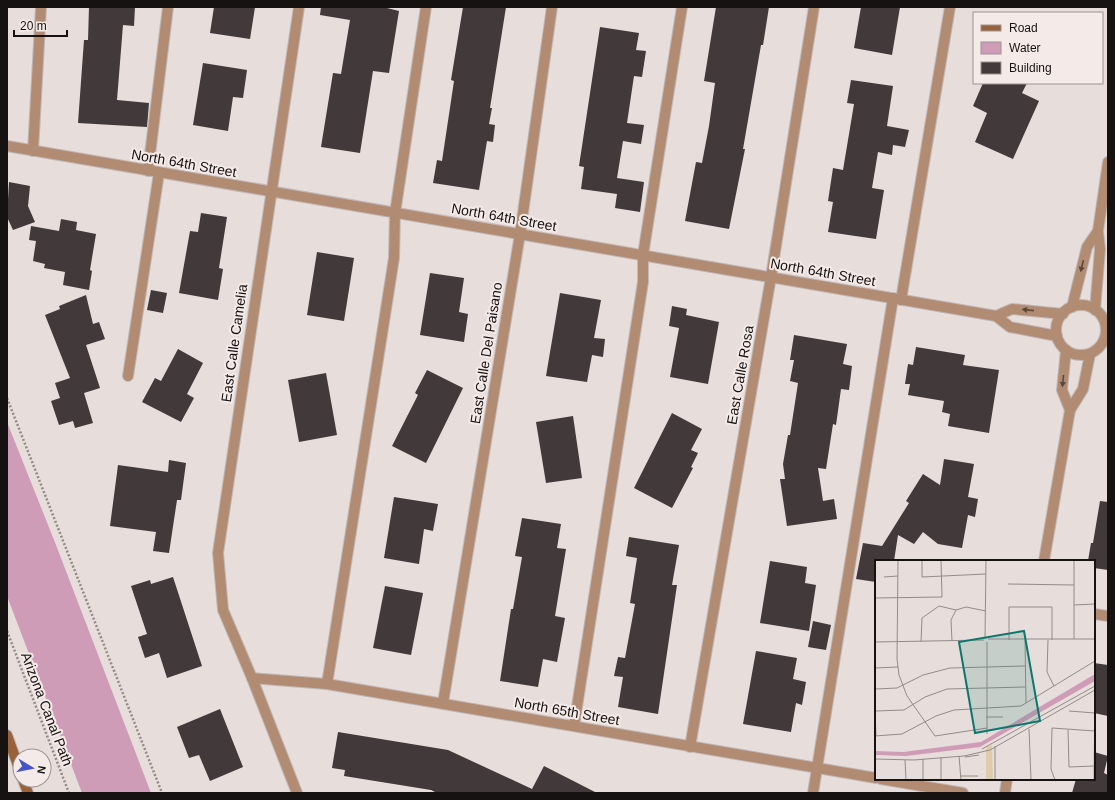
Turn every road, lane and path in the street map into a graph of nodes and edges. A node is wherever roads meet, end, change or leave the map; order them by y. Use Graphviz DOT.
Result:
graph roads {
  1 [pos="41,7"];
  2 [pos="168,7"];
  3 [pos="299,7"];
  4 [pos="426,7"];
  5 [pos="552,7"];
  6 [pos="682,7"];
  7 [pos="814,7"];
  8 [pos="950,7"];
  9 [pos="7,146"];
  10 [pos="33,151"];
  11 [pos="1108,162"];
  12 [pos="148,171"];
  13 [pos="159,173"];
  14 [pos="271,192"];
  15 [pos="395,213"];
  16 [pos="1098,231"];
  17 [pos="520,234"];
  18 [pos="642,255"];
  19 [pos="771,277"];
  20 [pos="897,299"];
  21 [pos="1072,307"];
  22 [pos="1095,310"];
  23 [pos="1062,314"];
  24 [pos="996,316"];
  25 [pos="1106,323"];
  26 [pos="1057,336"];
  27 [pos="1105,343"];
  28 [pos="1066,350"];
  29 [pos="1090,354"];
  30 [pos="128,376"];
  31 [pos="7,398"];
  32 [pos="1070,410"];
  33 [pos="1044,560"];
  34 [pos="1095,614"];
  35 [pos="1108,616"];
  36 [pos="7,631"];
  37 [pos="252,678"];
  38 [pos="327,684"];
  39 [pos="443,703"];
  40 [pos="574,726"];
  41 [pos="7,735"];
  42 [pos="690,747"];
  43 [pos="12,749"];
  44 [pos="817,768"];
  45 [pos="875,778"];
  46 [pos="887,780"];
  47 [pos="1007,780"];
  48 [pos="69,793"];
  49 [pos="162,793"];
  50 [pos="297,793"];
  51 [pos="812,793"];
  52 [pos="963,793"];
  53 [pos="1005,793"];
  1 -- 10 [label="street"];
  2 -- 12 [label="street"];
  3 -- 14 [label="street, East Calle Camelia"];
  4 -- 15 [label="street"];
  5 -- 17 [label="street, East Calle Del Paisano"];
  6 -- 18 [label="street"];
  7 -- 19 [label="street, East Calle Rosa"];
  8 -- 20 [label="street"];
  9 -- 10 [label="street, North 64th Street"];
  10 -- 12 [label="street, North 64th Street"];
  11 -- 16 [label="street"];
  12 -- 13 [label="street, North 64th Street"];
  13 -- 14 [label="street, North 64th Street"];
  13 -- 30 [label="street"];
  14 -- 15 [label="street, North 64th Street"];
  14 -- 37 [label="street, East Calle Camelia"];
  15 -- 17 [label="street, North 64th Street"];
  15 -- 38 [label="street"];
  16 -- 21 [label="street, one-way"];
  16 -- 22 [label="street"];
  17 -- 18 [label="street, North 64th Street"];
  17 -- 39 [label="street, East Calle Del Paisano"];
  18 -- 19 [label="street, North 64th Street"];
  18 -- 40 [label="street"];
  19 -- 20 [label="street, North 64th Street"];
  19 -- 42 [label="street, East Calle Rosa"];
  20 -- 24 [label="street, North 64th Street"];
  20 -- 44 [label="street"];
  21 -- 22 [label="street"];
  21 -- 23 [label="street"];
  22 -- 25 [label="street"];
  23 -- 24 [label="street, North 64th Street, one-way"];
  23 -- 26 [label="street"];
  24 -- 26 [label="street, North 64th Street"];
  25 -- 27 [label="street"];
  26 -- 28 [label="street"];
  27 -- 29 [label="street"];
  28 -- 29 [label="street"];
  28 -- 32 [label="street, one-way"];
  29 -- 32 [label="street"];
  31 -- 49 [label="path"];
  32 -- 33 [label="street"];
  34 -- 35 [label="street"];
  36 -- 48 [label="path, Arizona Canal Path"];
  37 -- 38 [label="street, North 65th Street"];
  37 -- 50 [label="street, East Calle Camelia"];
  38 -- 39 [label="street, North 65th Street"];
  39 -- 40 [label="street, North 65th Street"];
  40 -- 42 [label="street, North 65th Street"];
  41 -- 43 [label="main road"];
  42 -- 44 [label="street, North 65th Street"];
  44 -- 45 [label="street, North 65th Street"];
  44 -- 51 [label="street"];
  46 -- 52 [label="street"];
  47 -- 53 [label="street"];
}
